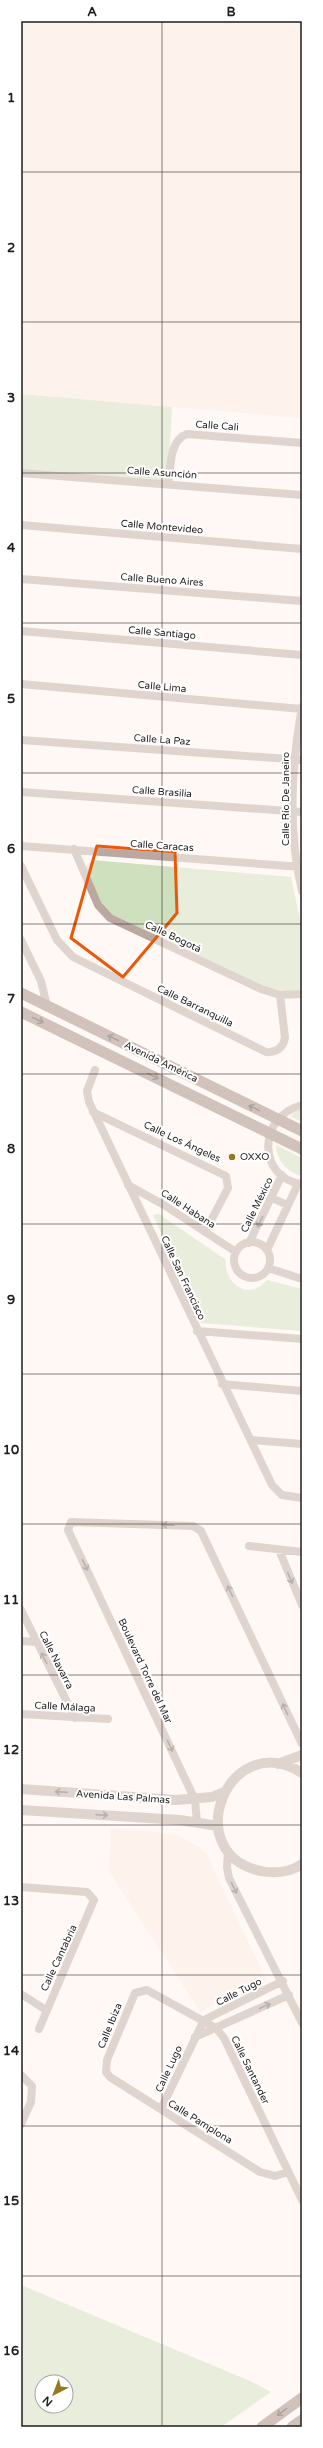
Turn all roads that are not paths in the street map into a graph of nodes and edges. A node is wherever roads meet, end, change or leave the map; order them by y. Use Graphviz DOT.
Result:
graph roads {
  1 [pos="302,443"];
  2 [pos="21,473"];
  3 [pos="168,484"];
  4 [pos="302,495"];
  5 [pos="21,525"];
  6 [pos="302,549"];
  7 [pos="21,579"];
  8 [pos="302,601"];
  9 [pos="21,631"];
  10 [pos="302,656"];
  11 [pos="21,684"];
  12 [pos="302,708"];
  13 [pos="21,740"];
  14 [pos="298,760"];
  15 [pos="21,792"];
  16 [pos="298,812"];
  17 [pos="21,846"];
  18 [pos="74,849"];
  19 [pos="21,866"];
  20 [pos="299,866"];
  21 [pos="302,891"];
  22 [pos="21,940"];
  23 [pos="21,993"];
  24 [pos="302,994"];
  25 [pos="280,995"];
  26 [pos="46,1006"];
  27 [pos="21,1012"];
  28 [pos="62,1014"];
  29 [pos="55,1029"];
  30 [pos="95,1070"];
  31 [pos="302,1105"];
  32 [pos="93,1112"];
  33 [pos="277,1119"];
  34 [pos="302,1131"];
  35 [pos="270,1133"];
  36 [pos="302,1149"];
  37 [pos="282,1175"];
  38 [pos="300,1184"];
  39 [pos="128,1185"];
  40 [pos="272,1198"];
  41 [pos="287,1205"];
  42 [pos="205,1232"];
  43 [pos="249,1243"];
  44 [pos="267,1250"];
  45 [pos="236,1252"];
  46 [pos="268,1268"];
  47 [pos="302,1278"];
  48 [pos="198,1331"];
  49 [pos="302,1339"];
  50 [pos="222,1384"];
  51 [pos="302,1391"];
  52 [pos="251,1440"];
  53 [pos="302,1444"];
  54 [pos="302,1498"];
  55 [pos="249,1546"];
  56 [pos="279,1550"];
  57 [pos="302,1552"];
  58 [pos="302,1605"];
  59 [pos="21,1610"];
  60 [pos="21,1641"];
  61 [pos="36,1642"];
  62 [pos="21,1714"];
  63 [pos="75,1718"];
  64 [pos="108,1719"];
  65 [pos="302,1744"];
  66 [pos="302,1755"];
  67 [pos="278,1764"];
  68 [pos="302,1773"];
  69 [pos="21,1790"];
  70 [pos="224,1792"];
  71 [pos="195,1800"];
  72 [pos="21,1810"];
  73 [pos="197,1822"];
  74 [pos="218,1826"];
  75 [pos="228,1851"];
  76 [pos="302,1864"];
  77 [pos="21,1887"];
  78 [pos="283,1981"];
  79 [pos="139,1990"];
  80 [pos="21,1994"];
  81 [pos="289,1995"];
  82 [pos="243,2001"];
  83 [pos="46,2010"];
  84 [pos="249,2013"];
  85 [pos="204,2020"];
  86 [pos="302,2022"];
  87 [pos="216,2028"];
  88 [pos="38,2029"];
  89 [pos="195,2037"];
  90 [pos="106,2072"];
  91 [pos="21,2075"];
  92 [pos="162,2109"];
  93 [pos="21,2124"];
  94 [pos="288,2172"];
  95 [pos="302,2200"];
  96 [pos="302,2398"];
  97 [pos="302,2420"];
  98 [pos="262,2427"];
  99 [pos="292,2427"];
  1 -- 3 [label="street, Calle Cali"];
  2 -- 3 [label="street, Calle Asunción"];
  3 -- 4 [label="street, Calle Asunción"];
  5 -- 6 [label="street, Calle Montevideo"];
  7 -- 8 [label="street, Calle Bueno Aires"];
  9 -- 10 [label="street, Calle Santiago"];
  11 -- 12 [label="street, Calle Lima"];
  12 -- 14 [label="street, Calle Río De Janeiro"];
  13 -- 14 [label="street, Calle La Paz"];
  14 -- 16 [label="street, Calle Río De Janeiro"];
  15 -- 16 [label="street, Calle Brasilia"];
  16 -- 20 [label="street, Calle Río De Janeiro"];
  17 -- 18 [label="street, Calle Caracas"];
  18 -- 20 [label="street, Calle Caracas"];
  18 -- 25 [label="street, Calle Bogotá"];
  19 -- 25 [label="street, Calle Barranquilla"];
  20 -- 21 [label="street, Calle Río De Janeiro"];
  22 -- 26 [label="street"];
  23 -- 26 [label="main road, Avenida América"];
  24 -- 25 [label="street, Calle Bogotá"];
  26 -- 28 [label="main road, Avenida América"];
  27 -- 29 [label="main road, Avenida América, one-way"];
  28 -- 29 [label="main road"];
  33 -- 28 [label="main road, Avenida América, one-way"];
  29 -- 35 [label="main road, Avenida América, one-way"];
  30 -- 32 [label="street, Calle San Francisco"];
  31 -- 33 [label="street"];
  32 -- 39 [label="street, Calle San Francisco"];
  32 -- 42 [label="street, Calle Los Ángeles"];
  33 -- 34 [label="main road, Avenida América"];
  33 -- 35 [label="street"];
  35 -- 36 [label="main road, Avenida América"];
  35 -- 37 [label="street"];
  37 -- 38 [label="street"];
  37 -- 40 [label="street, Calle México"];
  38 -- 41 [label="street"];
  39 -- 42 [label="street, Calle Habana"];
  39 -- 48 [label="street, Calle San Francisco"];
  40 -- 41 [label="street"];
  40 -- 43 [label="street, Calle México, one-way"];
  41 -- 44 [label="street"];
  42 -- 45 [label="street, Calle Habana"];
  43 -- 44 [label="street"];
  43 -- 45 [label="street"];
  44 -- 46 [label="street"];
  45 -- 46 [label="street"];
  46 -- 47 [label="street"];
  48 -- 49 [label="street"];
  48 -- 50 [label="street, Calle San Francisco"];
  50 -- 51 [label="street"];
  50 -- 52 [label="street, Calle San Francisco"];
  52 -- 53 [label="street"];
  52 -- 54 [label="street, Calle San Francisco"];
  55 -- 56 [label="street"];
  56 -- 57 [label="street"];
  56 -- 58 [label="street, one-way"];
  59 -- 61 [label="street, Calle Navarra"];
  60 -- 61 [label="street"];
  63 -- 61 [label="street, Calle Navarra, one-way"];
  62 -- 63 [label="street, Calle Málaga"];
  63 -- 64 [label="street, Calle Málaga"];
  65 -- 71 [label="street, Boulevard Torre del Mar, one-way"];
  66 -- 67 [label="street"];
  67 -- 68 [label="street"];
  67 -- 70 [label="street"];
  71 -- 69 [label="street, Avenida Las Palmas, one-way"];
  70 -- 71 [label="street, Avenida Las Palmas"];
  70 -- 74 [label="street"];
  71 -- 73 [label="street, Boulevard Torre del Mar"];
  72 -- 73 [label="street, Avenida Las Palmas, one-way"];
  73 -- 74 [label="street, Avenida Las Palmas"];
  74 -- 75 [label="street"];
  75 -- 76 [label="street"];
  75 -- 78 [label="street, one-way"];
  77 -- 83 [label="street, Calle Cantabria"];
  78 -- 81 [label="street"];
  78 -- 82 [label="street, Calle Tugo"];
  79 -- 85 [label="street, Calle Santander"];
  79 -- 90 [label="street, Calle Ibiza"];
  80 -- 83 [label="street"];
  84 -- 81 [label="street, one-way"];
  81 -- 86 [label="street"];
  82 -- 84 [label="street"];
  82 -- 85 [label="street, Calle Tugo"];
  83 -- 88 [label="street, Calle Cantabria"];
  84 -- 87 [label="street"];
  85 -- 87 [label="street, Calle Santander"];
  85 -- 89 [label="street, Calle Lugo"];
  87 -- 89 [label="street"];
  87 -- 94 [label="street, Calle Santander"];
  89 -- 92 [label="street, Calle Lugo"];
  90 -- 92 [label="street, Calle Pamplona"];
  91 -- 93 [label="street"];
  92 -- 94 [label="street, Calle Pamplona"];
  94 -- 95 [label="street, Calle Santander"];
  96 -- 98 [label="main road, one-way"];
  97 -- 99 [label="main road"];
}
